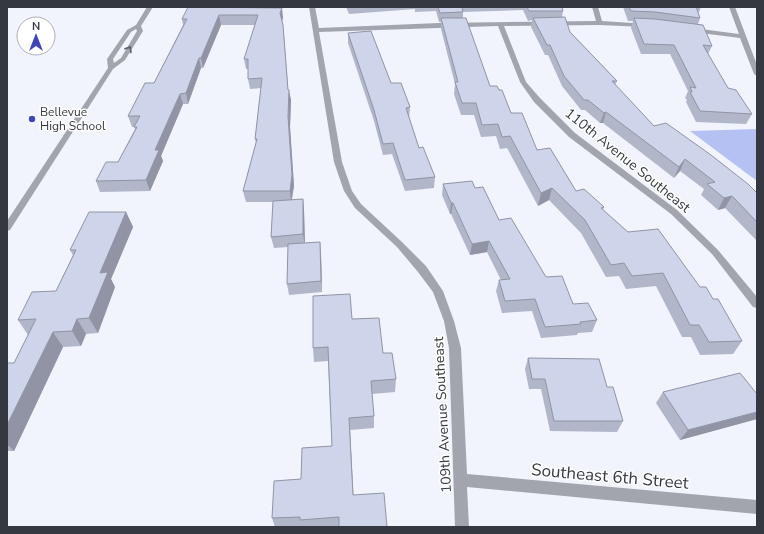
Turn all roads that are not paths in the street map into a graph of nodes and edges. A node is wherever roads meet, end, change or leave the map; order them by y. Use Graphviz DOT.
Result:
graph roads {
  1 [pos="150,7"];
  2 [pos="312,7"];
  3 [pos="595,7"];
  4 [pos="732,7"];
  5 [pos="599,23"];
  6 [pos="500,24"];
  7 [pos="652,25"];
  8 [pos="138,26"];
  9 [pos="689,29"];
  10 [pos="316,30"];
  11 [pos="743,36"];
  12 [pos="111,68"];
  13 [pos="757,73"];
  14 [pos="7,228"];
  15 [pos="757,304"];
  16 [pos="460,480"];
  17 [pos="757,507"];
  18 [pos="462,527"];
  1 -- 8 [label="street"];
  2 -- 10 [label="street, 109th Avenue Southeast"];
  3 -- 5 [label="street"];
  4 -- 11 [label="street"];
  5 -- 6 [label="street"];
  5 -- 7 [label="street"];
  6 -- 10 [label="street"];
  6 -- 15 [label="street, 110th Avenue Southeast"];
  12 -- 8 [label="street, one-way"];
  8 -- 12 [label="street"];
  9 -- 11 [label="street"];
  10 -- 16 [label="street, 109th Avenue Southeast"];
  11 -- 13 [label="street"];
  12 -- 14 [label="street"];
  16 -- 17 [label="street, Southeast 6th Street"];
  16 -- 18 [label="street, 109th Avenue Southeast"];
}
